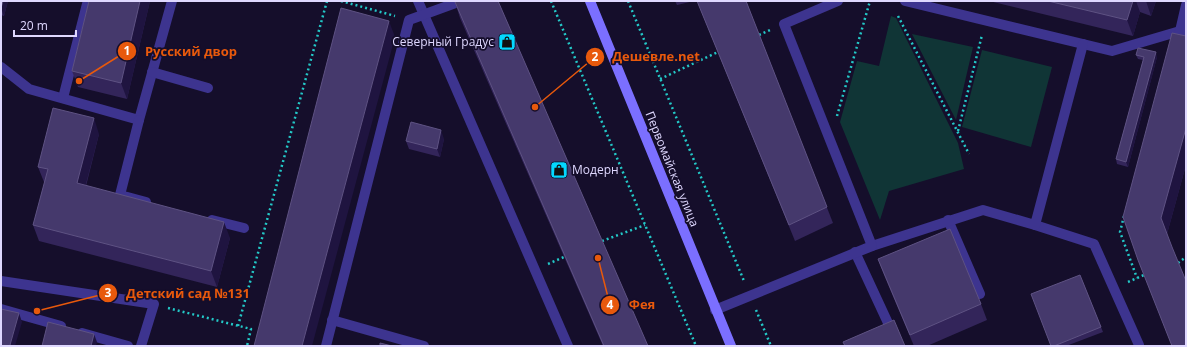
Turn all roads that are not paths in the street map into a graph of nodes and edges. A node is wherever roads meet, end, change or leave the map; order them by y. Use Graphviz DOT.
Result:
graph roads {
  1 [pos="172,1"];
  2 [pos="418,1"];
  3 [pos="461,1"];
  4 [pos="590,1"];
  5 [pos="838,1"];
  6 [pos="905,1"];
  7 [pos="87,4"];
  8 [pos="1186,5"];
  9 [pos="424,14"];
  10 [pos="1183,32"];
  11 [pos="1083,44"];
  12 [pos="1,67"];
  13 [pos="152,72"];
  14 [pos="208,88"];
  15 [pos="63,98"];
  16 [pos="139,120"];
  17 [pos="157,205"];
  18 [pos="200,216"];
  19 [pos="948,220"];
  20 [pos="1035,225"];
  21 [pos="244,228"];
  22 [pos="872,246"];
  23 [pos="855,252"];
  24 [pos="1,281"];
  25 [pos="980,294"];
  26 [pos="1,309"];
  27 [pos="715,310"];
  28 [pos="332,320"];
  29 [pos="888,323"];
  30 [pos="128,346"];
  31 [pos="141,346"];
  32 [pos="326,346"];
  33 [pos="424,346"];
  34 [pos="568,346"];
  35 [pos="731,346"];
  36 [pos="1138,346"];
  1 -- 13 [label="lane"];
  2 -- 9 [label="lane"];
  3 -- 9 [label="lane"];
  4 -- 27 [label="street, Первомайская улица"];
  5 -- 22 [label="lane"];
  6 -- 11 [label="lane"];
  7 -- 15 [label="lane"];
  8 -- 10 [label="lane"];
  9 -- 28 [label="lane"];
  9 -- 34 [label="lane"];
  10 -- 11 [label="lane"];
  11 -- 20 [label="lane"];
  12 -- 15 [label="lane"];
  13 -- 14 [label="lane"];
  13 -- 16 [label="lane"];
  15 -- 16 [label="lane"];
  16 -- 17 [label="lane"];
  18 -- 21 [label="lane"];
  19 -- 20 [label="lane"];
  19 -- 22 [label="lane"];
  19 -- 25 [label="lane"];
  20 -- 36 [label="lane"];
  22 -- 23 [label="lane"];
  23 -- 27 [label="lane"];
  23 -- 29 [label="lane"];
  24 -- 31 [label="lane"];
  26 -- 30 [label="lane"];
  27 -- 35 [label="street, Первомайская улица"];
  28 -- 32 [label="lane"];
  28 -- 33 [label="lane"];
}
